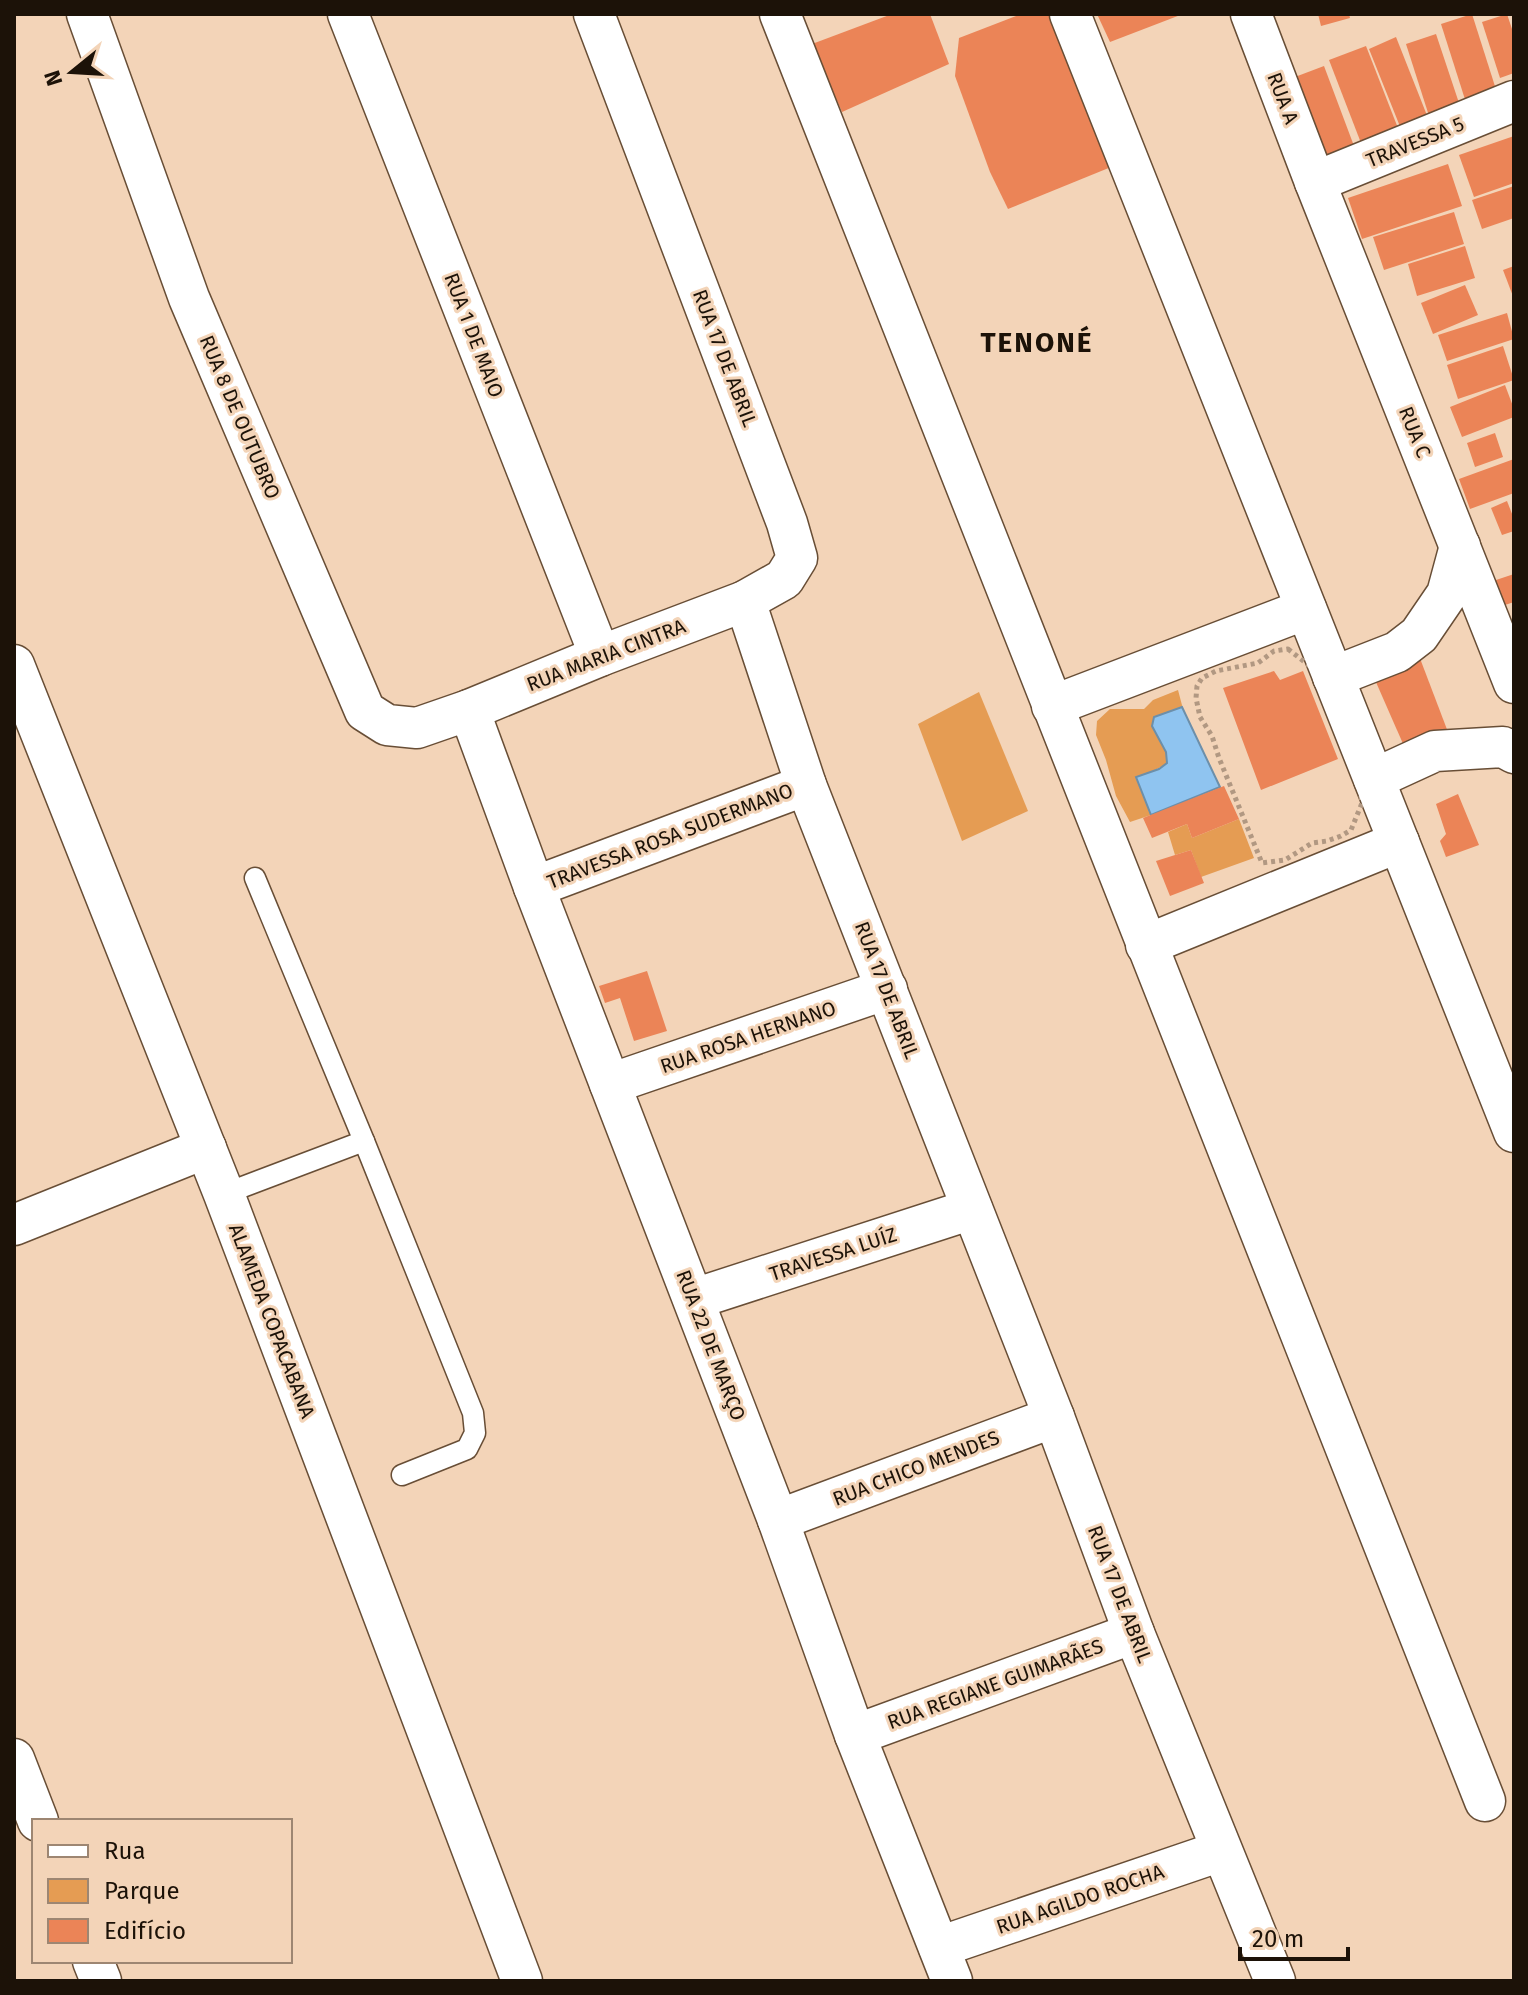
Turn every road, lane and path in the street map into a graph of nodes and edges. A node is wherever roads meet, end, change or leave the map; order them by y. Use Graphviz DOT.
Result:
graph roads {
  1 [pos="87,14"];
  2 [pos="348,14"];
  3 [pos="594,14"];
  4 [pos="780,14"];
  5 [pos="1070,14"];
  6 [pos="1251,14"];
  7 [pos="1514,101"];
  8 [pos="1315,182"];
  9 [pos="1460,546"];
  10 [pos="745,601"];
  11 [pos="1306,609"];
  12 [pos="600,656"];
  13 [pos="14,665"];
  14 [pos="1333,677"];
  15 [pos="1200,682"];
  16 [pos="1514,683"];
  17 [pos="1189,686"];
  18 [pos="1052,706"];
  19 [pos="469,710"];
  20 [pos="1514,753"];
  21 [pos="1374,779"];
  22 [pos="806,785"];
  23 [pos="1399,842"];
  24 [pos="1262,863"];
  25 [pos="1249,869"];
  26 [pos="255,878"];
  27 [pos="534,887"];
  28 [pos="1146,945"];
  29 [pos="887,989"];
  30 [pos="610,1084"];
  31 [pos="1514,1132"];
  32 [pos="364,1141"];
  33 [pos="206,1148"];
  34 [pos="224,1194"];
  35 [pos="972,1209"];
  36 [pos="14,1225"];
  37 [pos="694,1299"];
  38 [pos="1054,1417"];
  39 [pos="402,1475"];
  40 [pos="778,1520"];
  41 [pos="1134,1633"];
  42 [pos="855,1735"];
  43 [pos="14,1759"];
  44 [pos="1485,1801"];
  45 [pos="37,1819"];
  46 [pos="1221,1851"];
  47 [pos="945,1964"];
  48 [pos="522,1981"];
  49 [pos="1275,1981"];
  1 -- 19 [label="street, RUA 8 DE OUTUBRO"];
  2 -- 12 [label="street, RUA 1 DE MAIO"];
  3 -- 10 [label="street, RUA 17 DE ABRIL"];
  4 -- 18 [label="street"];
  5 -- 11 [label="street"];
  6 -- 8 [label="street, RUA A"];
  7 -- 8 [label="street, TRAVESSA 5"];
  8 -- 9 [label="street, RUA C"];
  9 -- 14 [label="street"];
  9 -- 16 [label="street, RUA C"];
  10 -- 12 [label="street, RUA MARIA CINTRA"];
  10 -- 22 [label="street, RUA 17 DE ABRIL"];
  11 -- 14 [label="street"];
  11 -- 18 [label="street"];
  12 -- 19 [label="street, RUA MARIA CINTRA"];
  13 -- 33 [label="street, ALAMEDA COPACABANA"];
  14 -- 21 [label="street"];
  15 -- 17 [label="path"];
  15 -- 24 [label="path"];
  15 -- 24 [label="path"];
  18 -- 28 [label="street"];
  19 -- 27 [label="street, RUA 22 DE MARÇO"];
  20 -- 21 [label="street"];
  21 -- 23 [label="street"];
  22 -- 27 [label="street, TRAVESSA ROSA SUDERMANO"];
  22 -- 29 [label="street, RUA 17 DE ABRIL"];
  23 -- 28 [label="street"];
  23 -- 31 [label="street"];
  24 -- 25 [label="path"];
  26 -- 32 [label="lane"];
  27 -- 30 [label="street, RUA 22 DE MARÇO"];
  28 -- 44 [label="street"];
  29 -- 30 [label="street, RUA ROSA HERNANO"];
  29 -- 35 [label="street, RUA 17 DE ABRIL"];
  30 -- 37 [label="street, RUA 22 DE MARÇO"];
  32 -- 34 [label="lane"];
  32 -- 39 [label="lane"];
  33 -- 34 [label="street, ALAMEDA COPACABANA"];
  33 -- 36 [label="street"];
  34 -- 48 [label="street, ALAMEDA COPACABANA"];
  35 -- 37 [label="street, TRAVESSA LUÍZ"];
  35 -- 38 [label="street, RUA 17 DE ABRIL"];
  37 -- 40 [label="street, RUA 22 DE MARÇO"];
  38 -- 40 [label="street, RUA CHICO MENDES"];
  38 -- 41 [label="street, RUA 17 DE ABRIL"];
  40 -- 42 [label="street, RUA 22 DE MARÇO"];
  41 -- 42 [label="street, RUA REGIANE GUIMARÃES"];
  41 -- 46 [label="street, RUA 17 DE ABRIL"];
  42 -- 47 [label="street, RUA 22 DE MARÇO"];
  43 -- 45 [label="street"];
  46 -- 47 [label="street, RUA AGILDO ROCHA"];
  46 -- 49 [label="street, RUA 17 DE ABRIL"];
}
